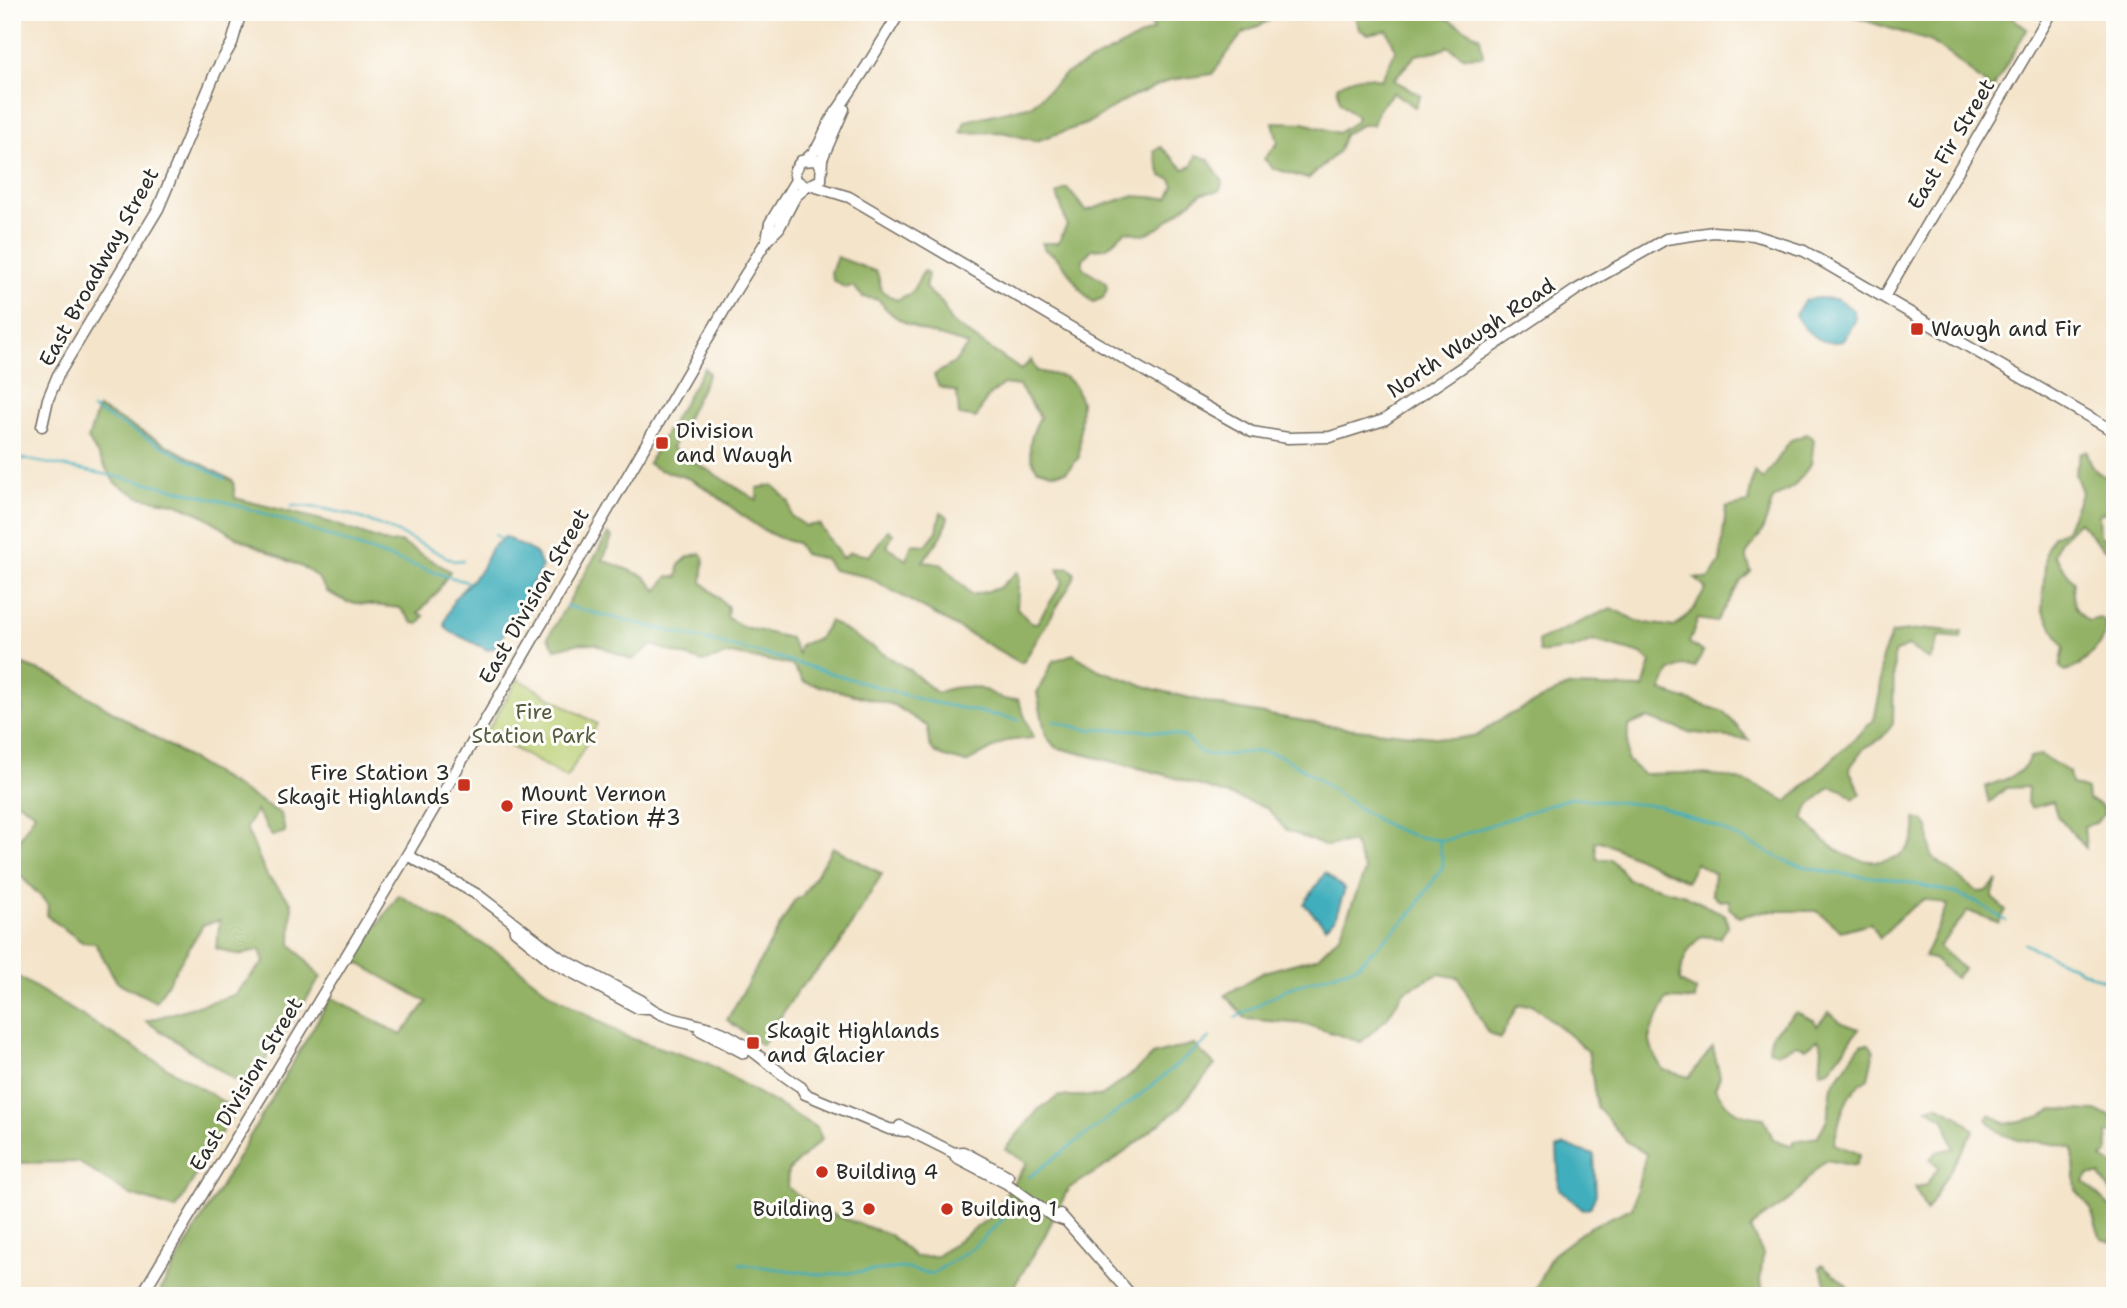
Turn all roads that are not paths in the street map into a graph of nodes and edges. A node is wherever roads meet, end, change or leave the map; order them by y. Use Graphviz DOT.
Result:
graph roads {
  1 [pos="241,12"];
  2 [pos="900,12"];
  3 [pos="2051,12"];
  4 [pos="846,102"];
  5 [pos="807,159"];
  6 [pos="822,169"];
  7 [pos="796,180"];
  8 [pos="810,187"];
  9 [pos="766,240"];
  10 [pos="1884,297"];
  11 [pos="42,426"];
  12 [pos="2115,432"];
  13 [pos="407,855"];
  14 [pos="141,1296"];
  15 [pos="1132,1296"];
  1 -- 11 [label="street, East Broadway Street"];
  2 -- 4 [label="street"];
  3 -- 10 [label="street, East Fir Street"];
  4 -- 5 [label="street"];
  4 -- 6 [label="street"];
  5 -- 6 [label="street"];
  5 -- 7 [label="street"];
  6 -- 8 [label="street"];
  7 -- 8 [label="street"];
  7 -- 9 [label="street, East Division Street"];
  8 -- 9 [label="street, East Division Street"];
  8 -- 10 [label="street, North Waugh Road"];
  9 -- 13 [label="street, East Division Street"];
  10 -- 12 [label="street, North Waugh Road"];
  13 -- 14 [label="street, East Division Street"];
  13 -- 15 [label="street"];
}
